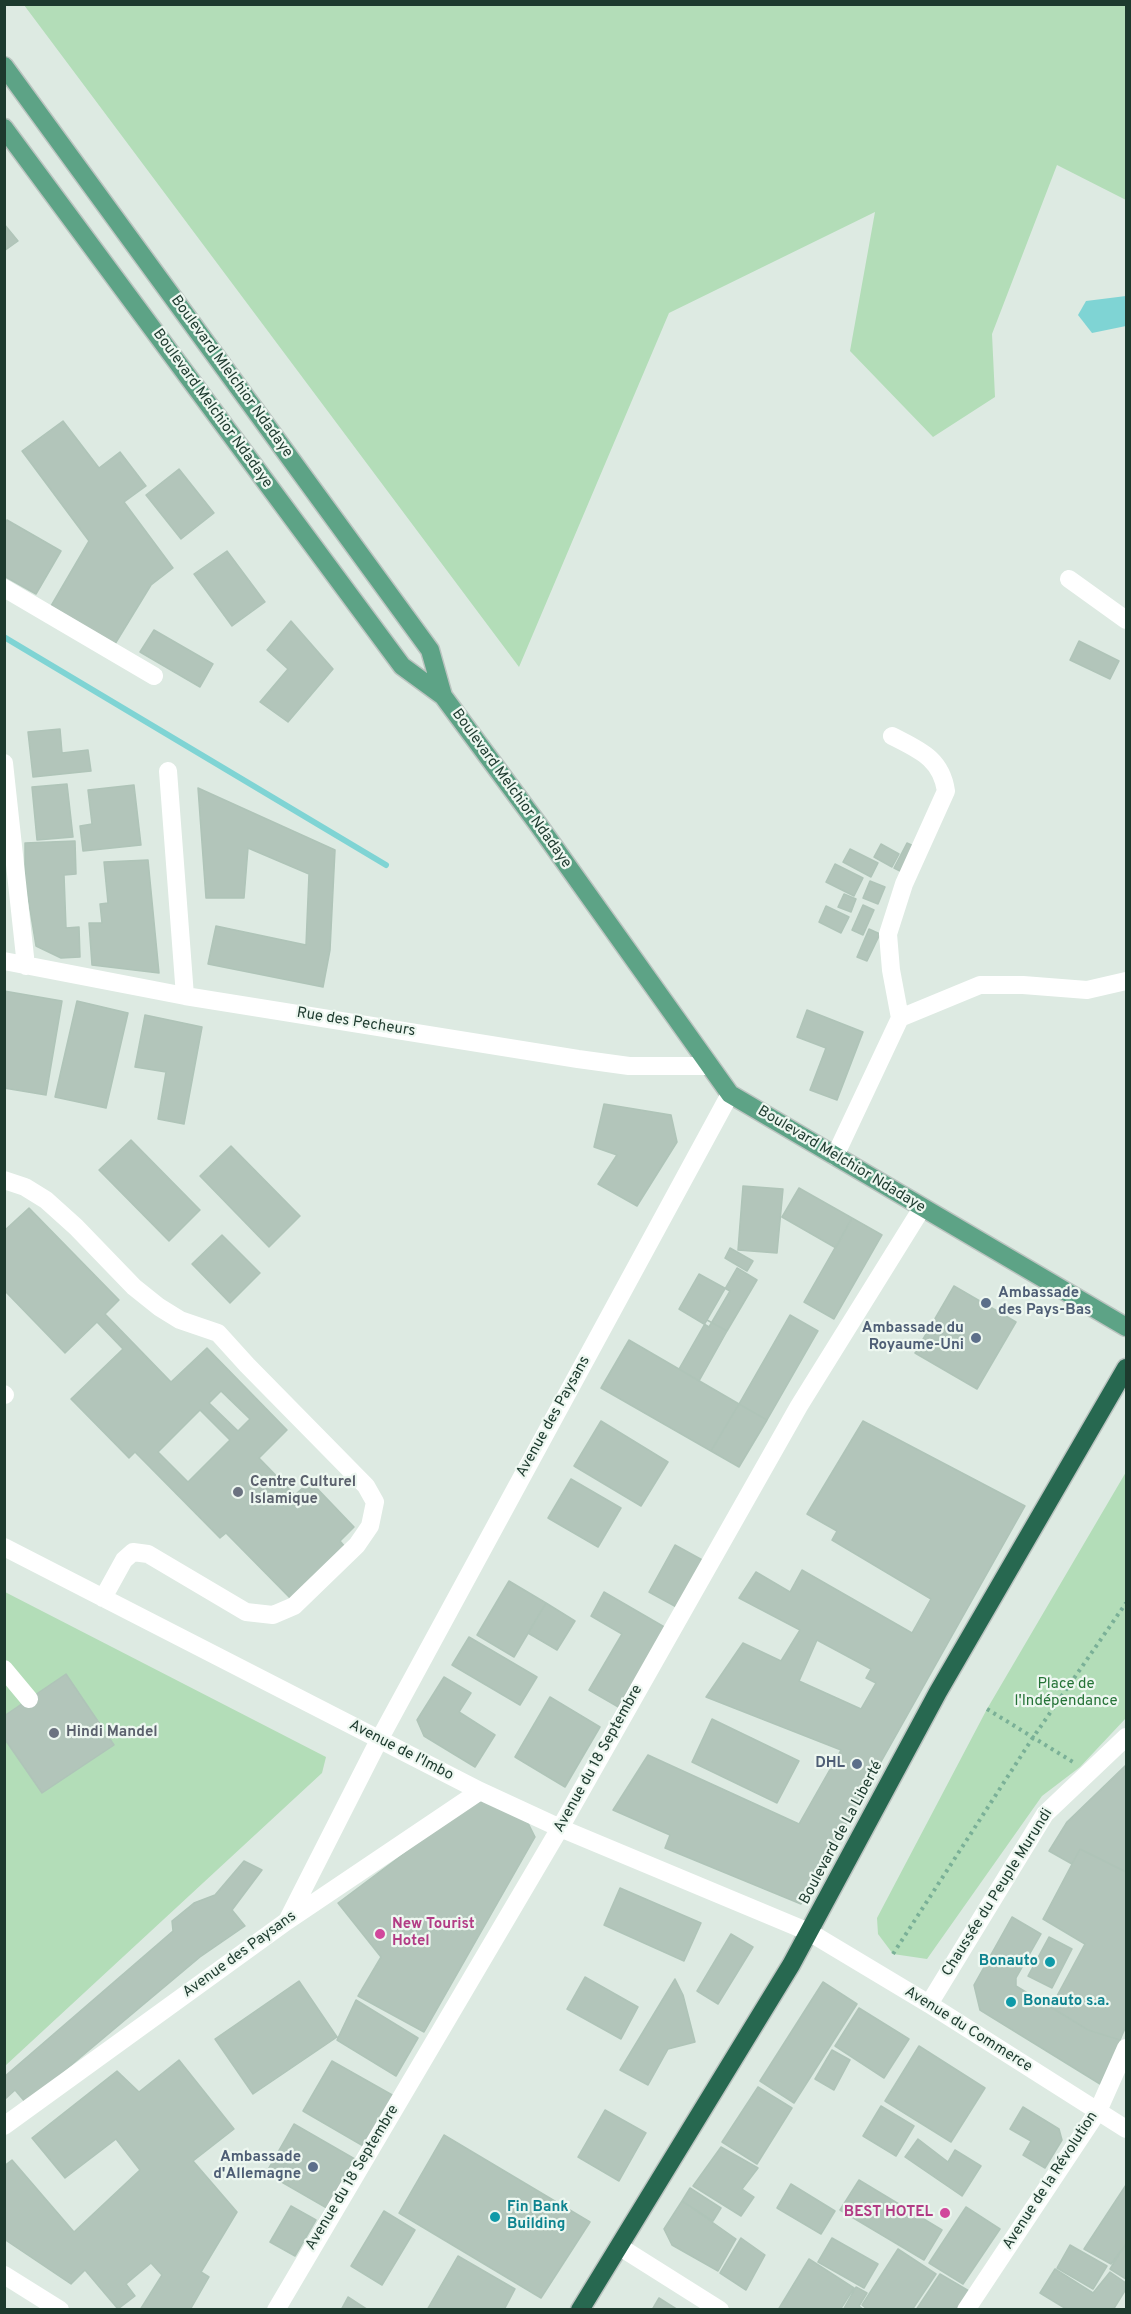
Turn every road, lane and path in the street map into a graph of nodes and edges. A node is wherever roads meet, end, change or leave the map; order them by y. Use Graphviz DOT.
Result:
graph roads {
  1 [pos="4,66"];
  2 [pos="4,128"];
  3 [pos="1069,579"];
  4 [pos="4,588"];
  5 [pos="1126,620"];
  6 [pos="154,676"];
  7 [pos="443,696"];
  8 [pos="892,736"];
  9 [pos="4,763"];
  10 [pos="168,771"];
  11 [pos="4,961"];
  12 [pos="26,966"];
  13 [pos="1126,981"];
  14 [pos="185,996"];
  15 [pos="900,1018"];
  16 [pos="709,1066"];
  17 [pos="730,1094"];
  18 [pos="835,1156"];
  19 [pos="4,1180"];
  20 [pos="922,1208"];
  21 [pos="1126,1327"];
  22 [pos="1126,1368"];
  23 [pos="4,1547"];
  24 [pos="103,1598"];
  25 [pos="1126,1603"];
  26 [pos="4,1669"];
  27 [pos="29,1700"];
  28 [pos="987,1709"];
  29 [pos="1126,1737"];
  30 [pos="1032,1739"];
  31 [pos="379,1740"];
  32 [pos="1087,1774"];
  33 [pos="480,1791"];
  34 [pos="560,1828"];
  35 [pos="287,1921"];
  36 [pos="809,1932"];
  37 [pos="892,1954"];
  38 [pos="928,2004"];
  39 [pos="1126,2048"];
  40 [pos="1098,2111"];
  41 [pos="4,2126"];
  42 [pos="1126,2129"];
  43 [pos="620,2247"];
  44 [pos="4,2275"];
  45 [pos="60,2310"];
  46 [pos="276,2310"];
  47 [pos="580,2310"];
  48 [pos="720,2310"];
  49 [pos="966,2310"];
  1 -- 7 [label="main road, Boulevard Mlelchior Ndadaye"];
  2 -- 7 [label="main road, Boulevard Melchior Ndadaye"];
  3 -- 5 [label="street"];
  4 -- 6 [label="street"];
  7 -- 16 [label="main road, Boulevard Melchior Ndadaye"];
  8 -- 15 [label="street"];
  9 -- 12 [label="street"];
  10 -- 14 [label="street"];
  11 -- 12 [label="street, Rue des Pecheurs"];
  12 -- 14 [label="street, Rue des Pecheurs"];
  13 -- 15 [label="street"];
  14 -- 16 [label="street, Rue des Pecheurs"];
  15 -- 18 [label="street"];
  16 -- 17 [label="main road, Boulevard Melchior Ndadaye"];
  17 -- 18 [label="main road, Boulevard Melchior Ndadaye"];
  17 -- 31 [label="street, Avenue des Paysans"];
  18 -- 20 [label="main road, Boulevard Melchior Ndadaye"];
  19 -- 24 [label="street"];
  20 -- 21 [label="main road, Boulevard Melchior Ndadaye"];
  20 -- 34 [label="street, Avenue du 18 Septembre"];
  22 -- 36 [label="highway, Boulevard de La Liberté"];
  23 -- 24 [label="street, Avenue de l'Imbo"];
  24 -- 31 [label="street, Avenue de l'Imbo"];
  25 -- 30 [label="path"];
  26 -- 27 [label="street"];
  28 -- 30 [label="path"];
  29 -- 32 [label="street, Chaussée du Peuple Murundi"];
  30 -- 32 [label="path"];
  30 -- 37 [label="path"];
  31 -- 33 [label="street, Avenue de l'Imbo"];
  31 -- 35 [label="street, Avenue des Paysans"];
  32 -- 38 [label="street, Chaussée du Peuple Murundi"];
  33 -- 34 [label="street, Avenue de l'Imbo"];
  33 -- 35 [label="street, Avenue des Paysans"];
  34 -- 36 [label="street, Avenue de l'Imbo"];
  34 -- 46 [label="street, Avenue du 18 Septembre"];
  35 -- 41 [label="street, Avenue des Paysans"];
  36 -- 38 [label="street, Avenue du Commerce"];
  36 -- 43 [label="highway, Boulevard de La Liberté"];
  38 -- 40 [label="street, Avenue du Commerce"];
  39 -- 40 [label="street, Avenue de la Révolution"];
  40 -- 42 [label="street, Avenue du Commerce"];
  40 -- 49 [label="street, Avenue de la Révolution"];
  43 -- 47 [label="highway, Boulevard de La Liberté"];
  43 -- 48 [label="street"];
  44 -- 45 [label="street"];
}
